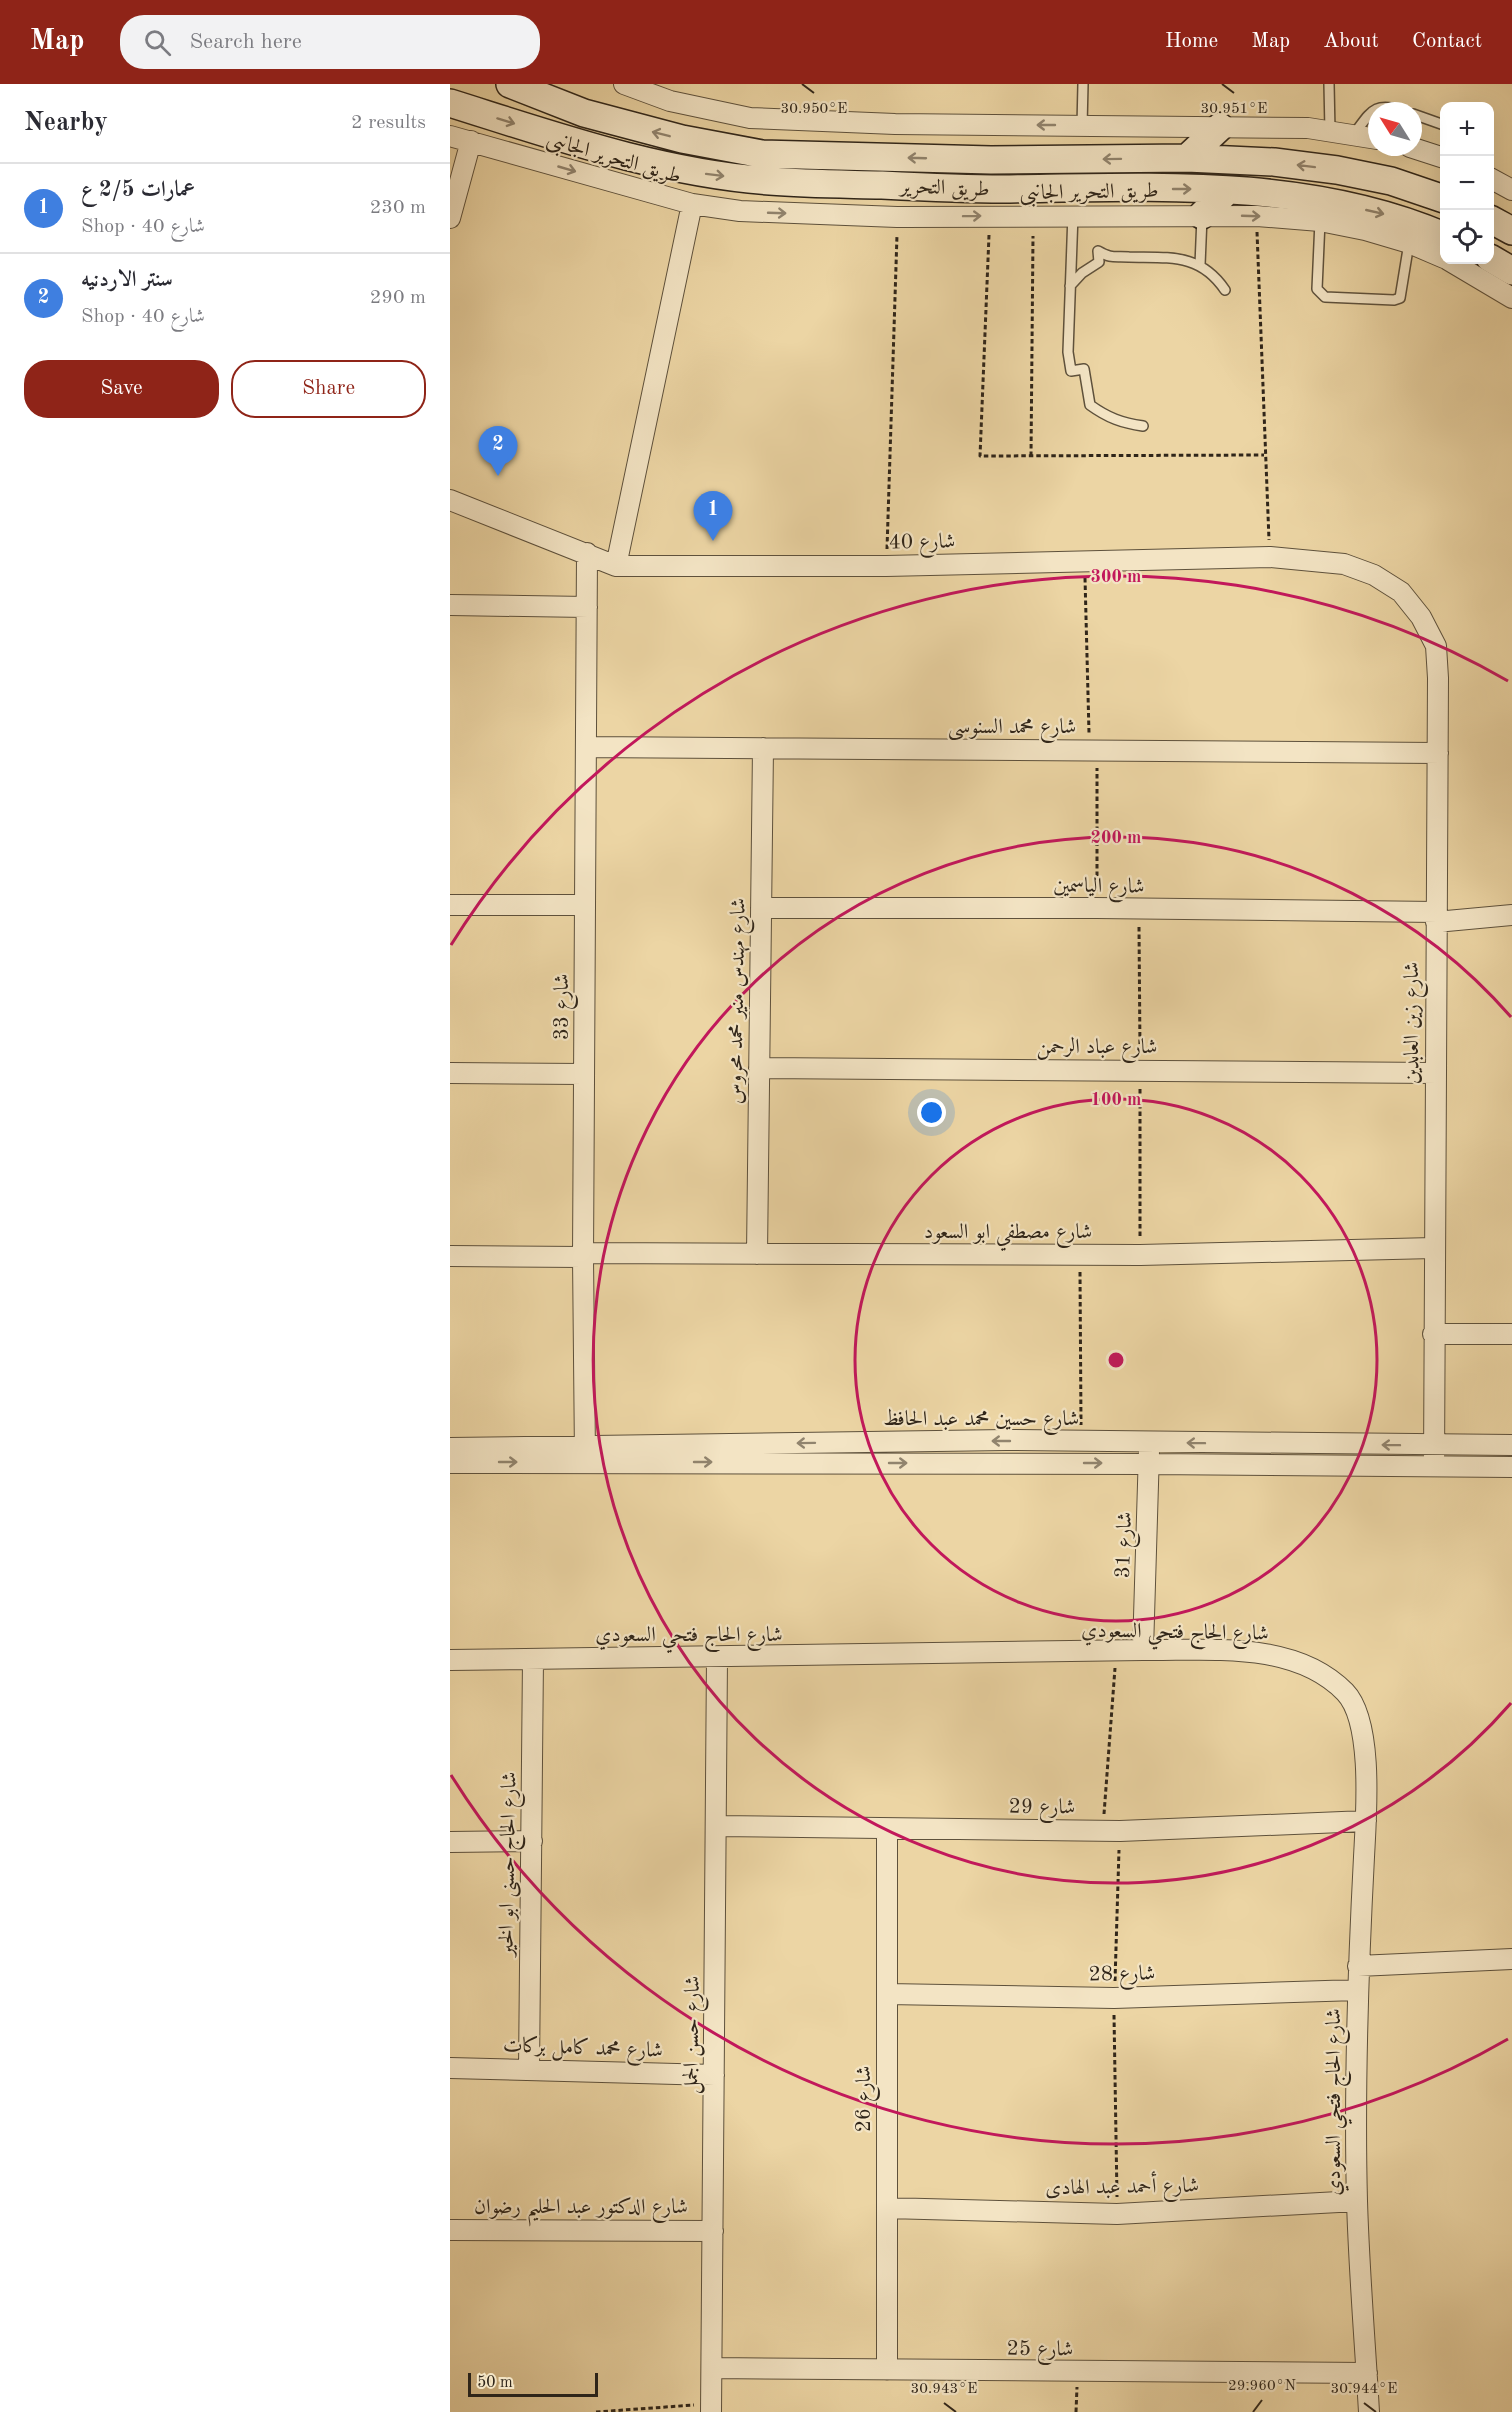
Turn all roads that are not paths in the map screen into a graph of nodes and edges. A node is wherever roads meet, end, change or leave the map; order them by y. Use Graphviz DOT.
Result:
graph roads {
  1 [pos="510,84"];
  2 [pos="624,84"];
  3 [pos="1083,84"];
  4 [pos="1329,84"];
  5 [pos="450,103"];
  6 [pos="1422,117"];
  7 [pos="1368,118"];
  8 [pos="1440,124"];
  9 [pos="1082,126"];
  10 [pos="1220,127"];
  11 [pos="1330,131"];
  12 [pos="1354,134"];
  13 [pos="450,136"];
  14 [pos="1368,137"];
  15 [pos="471,141"];
  16 [pos="1422,151"];
  17 [pos="1440,157"];
  18 [pos="1187,158"];
  19 [pos="991,160"];
  20 [pos="1065,160"];
  21 [pos="1494,180"];
  22 [pos="994,189"];
  23 [pos="1228,190"];
  24 [pos="1512,190"];
  25 [pos="1440,198"];
  26 [pos="1071,201"];
  27 [pos="692,204"];
  28 [pos="1202,215"];
  29 [pos="450,218"];
  30 [pos="1320,221"];
  31 [pos="1494,221"];
  32 [pos="1512,231"];
  33 [pos="1440,235"];
  34 [pos="1409,243"];
  35 [pos="1440,256"];
  36 [pos="1494,260"];
  37 [pos="1454,264"];
  38 [pos="1200,265"];
  39 [pos="1512,271"];
  40 [pos="1070,286"];
  41 [pos="1225,290"];
  42 [pos="1512,298"];
  43 [pos="1143,426"];
  44 [pos="450,500"];
  45 [pos="587,553"];
  46 [pos="616,566"];
  47 [pos="1401,592"];
  48 [pos="450,605"];
  49 [pos="587,608"];
  50 [pos="586,747"];
  51 [pos="763,748"];
  52 [pos="1438,753"];
  53 [pos="450,904"];
  54 [pos="585,905"];
  55 [pos="761,908"];
  56 [pos="1512,915"];
  57 [pos="1436,917"];
  58 [pos="759,1068"];
  59 [pos="450,1073"];
  60 [pos="1435,1073"];
  61 [pos="584,1074"];
  62 [pos="1433,1248"];
  63 [pos="757,1254"];
  64 [pos="583,1255"];
  65 [pos="450,1256"];
  66 [pos="1434,1334"];
  67 [pos="1512,1334"];
  68 [pos="1148,1442"];
  69 [pos="1434,1445"];
  70 [pos="1512,1445"];
  71 [pos="450,1448"];
  72 [pos="585,1453"];
  73 [pos="450,1463"];
  74 [pos="1150,1464"];
  75 [pos="1434,1466"];
  76 [pos="1512,1467"];
  77 [pos="1143,1650"];
  78 [pos="717,1658"];
  79 [pos="533,1659"];
  80 [pos="450,1660"];
  81 [pos="1366,1821"];
  82 [pos="716,1826"];
  83 [pos="887,1829"];
  84 [pos="532,1841"];
  85 [pos="450,1842"];
  86 [pos="1512,1959"];
  87 [pos="1358,1966"];
  88 [pos="1357,1990"];
  89 [pos="887,1994"];
  90 [pos="450,2068"];
  91 [pos="529,2070"];
  92 [pos="714,2075"];
  93 [pos="1357,2201"];
  94 [pos="887,2208"];
  95 [pos="450,2230"];
  96 [pos="713,2231"];
  97 [pos="712,2368"];
  98 [pos="887,2370"];
  99 [pos="1367,2373"];
  100 [pos="711,2408"];
  101 [pos="1369,2412"];
  19 -- 1 [label="street, طريق التحرير, one-way"];
  9 -- 2 [label="street, one-way"];
  3 -- 9 [label="lane"];
  4 -- 11 [label="lane"];
  5 -- 22 [label="street, طريق التحرير, one-way"];
  6 -- 8 [label="lane"];
  7 -- 12 [label="lane"];
  9 -- 10 [label="street"];
  10 -- 11 [label="street"];
  10 -- 18 [label="street"];
  11 -- 12 [label="street"];
  12 -- 14 [label="street"];
  13 -- 15 [label="street, طريق التحرير الجانبى"];
  15 -- 27 [label="street, طريق التحرير الجانبى, one-way"];
  15 -- 29 [label="street"];
  16 -- 17 [label="street"];
  18 -- 20 [label="street, طريق التحرير, one-way"];
  25 -- 18 [label="street, طريق التحرير, one-way"];
  19 -- 20 [label="street, طريق التحرير"];
  19 -- 22 [label="street"];
  20 -- 26 [label="street"];
  21 -- 24 [label="street"];
  22 -- 26 [label="street, طريق التحرير"];
  26 -- 23 [label="street, طريق التحرير, one-way"];
  23 -- 28 [label="street"];
  23 -- 33 [label="street, طريق التحرير, one-way"];
  27 -- 26 [label="street, طريق التحرير الجانبى, one-way"];
  26 -- 28 [label="street, طريق التحرير الجانبى"];
  26 -- 40 [label="lane"];
  27 -- 46 [label="street"];
  28 -- 30 [label="street, طريق التحرير الجانبى, one-way"];
  28 -- 38 [label="lane"];
  30 -- 34 [label="street, طريق التحرير الجانبى"];
  30 -- 34 [label="lane"];
  31 -- 32 [label="street"];
  34 -- 35 [label="street, طريق التحرير الجانبى"];
  36 -- 39 [label="street"];
  37 -- 42 [label="street, طريق التحرير الجانبى"];
  38 -- 40 [label="lane"];
  38 -- 41 [label="lane"];
  40 -- 43 [label="lane"];
  44 -- 45 [label="street, شارع 40"];
  45 -- 46 [label="street, شارع 40"];
  45 -- 49 [label="street, شارع 33"];
  46 -- 47 [label="street, شارع 40"];
  47 -- 52 [label="street, شارع زين العابدين"];
  48 -- 49 [label="street"];
  49 -- 50 [label="street, شارع 33"];
  50 -- 51 [label="street, شارع محمد السنوسى"];
  50 -- 54 [label="street, شارع 33"];
  51 -- 52 [label="street, شارع محمد السنوسى"];
  51 -- 55 [label="street, شارع مهندس منير محمد محروس"];
  52 -- 57 [label="street, شارع زين العابدين"];
  53 -- 54 [label="street"];
  54 -- 61 [label="street, شارع 33"];
  55 -- 57 [label="street, شارع الياسمين"];
  55 -- 58 [label="street, شارع مهندس منير محمد محروس"];
  56 -- 57 [label="street, شارع الياسمين"];
  57 -- 60 [label="street, شارع زين العابدين"];
  58 -- 60 [label="street, شارع عباد الرحمن"];
  58 -- 63 [label="street, شارع مهندس منير محمد محروس"];
  59 -- 61 [label="street"];
  60 -- 62 [label="street, شارع زين العابدين"];
  61 -- 64 [label="street, شارع 33"];
  62 -- 63 [label="street, شارع مصطفي ابو السعود"];
  62 -- 66 [label="street, شارع زين العابدين"];
  63 -- 64 [label="street, شارع مصطفي ابو السعود"];
  64 -- 65 [label="street, شارع مصطفي ابو السعود"];
  64 -- 72 [label="street, شارع 33"];
  66 -- 67 [label="street"];
  66 -- 69 [label="street, شارع زين العابدين"];
  69 -- 68 [label="street, شارع حسين محمد عبد الحافظ, one-way"];
  68 -- 72 [label="street, شارع حسين محمد عبد الحافظ, one-way"];
  68 -- 74 [label="street, شارع 31"];
  69 -- 70 [label="street, شارع حسين محمد عبد الحافظ"];
  69 -- 75 [label="street, شارع زين العابدين"];
  71 -- 72 [label="street, شارع حسين محمد عبد الحافظ"];
  73 -- 72 [label="street, شارع حسين محمد عبد الحافظ, one-way"];
  72 -- 74 [label="street, شارع حسين محمد عبد الحافظ, one-way"];
  74 -- 75 [label="street, شارع حسين محمد عبد الحافظ"];
  74 -- 77 [label="street, شارع 31"];
  75 -- 76 [label="street, شارع حسين محمد عبد الحافظ"];
  77 -- 78 [label="street, شارع الحاج فتحي السعودي"];
  77 -- 81 [label="street, شارع الحاج فتحي السعودي"];
  78 -- 79 [label="street, شارع الحاج فتحي السعودي"];
  78 -- 82 [label="street, شارع حسن الجمل"];
  79 -- 80 [label="street, شارع الحاج فتحي السعودي"];
  79 -- 84 [label="street, شارع الحاج حسنى ابو الخير"];
  81 -- 83 [label="street, شارع 29"];
  81 -- 87 [label="street, شارع الحاج فتحي السعودي"];
  82 -- 83 [label="street, شارع 29"];
  82 -- 92 [label="street, شارع حسن الجمل"];
  83 -- 89 [label="street, شارع 26"];
  84 -- 85 [label="street"];
  84 -- 91 [label="street, شارع الحاج حسنى ابو الخير"];
  86 -- 87 [label="street"];
  87 -- 88 [label="street, شارع الحاج فتحي السعودي"];
  88 -- 89 [label="street, شارع 28"];
  88 -- 93 [label="street, شارع الحاج فتحي السعودي"];
  89 -- 94 [label="street, شارع 26"];
  90 -- 91 [label="street, شارع محمد كامل بركات"];
  91 -- 92 [label="street, شارع محمد كامل بركات"];
  92 -- 96 [label="street, شارع حسن الجمل"];
  93 -- 94 [label="street, شارع أحمد عبد الهادى"];
  93 -- 99 [label="street, شارع الحاج فتحي السعودي"];
  94 -- 98 [label="street, شارع 26"];
  95 -- 96 [label="street, شارع الدكتور عبد الحليم رضوان"];
  96 -- 97 [label="street, شارع حسن الجمل"];
  97 -- 98 [label="street, شارع 25"];
  97 -- 100 [label="street, شارع حسن الجمل"];
  98 -- 99 [label="street, شارع 25"];
  99 -- 101 [label="street, شارع الحاج فتحي السعودي"];
}
